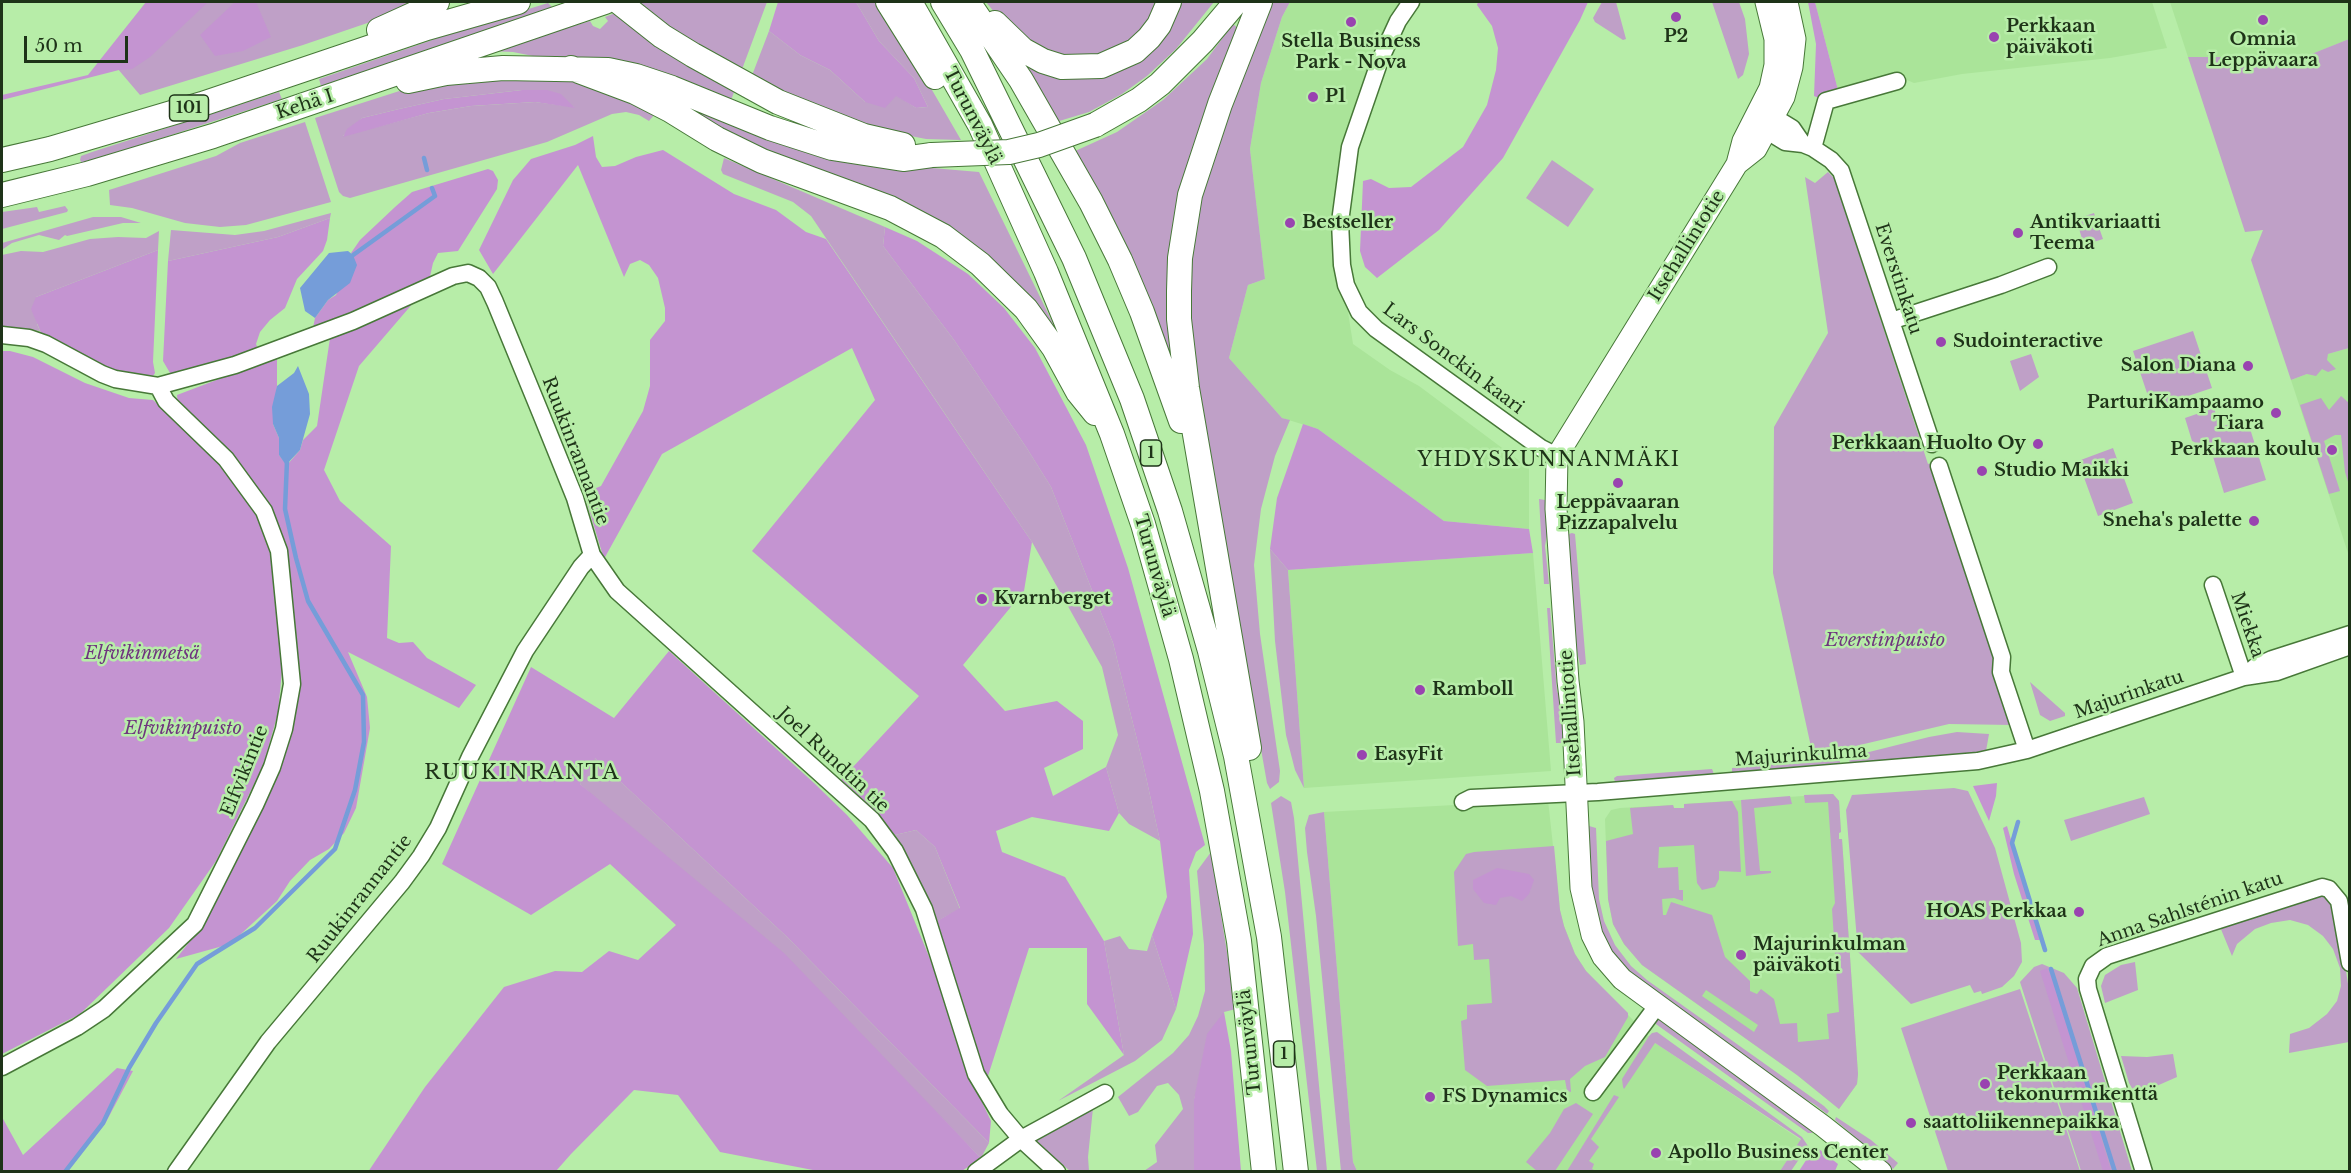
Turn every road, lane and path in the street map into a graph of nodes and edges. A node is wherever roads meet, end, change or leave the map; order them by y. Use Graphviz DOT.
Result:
graph roads {
  1 [pos="437,2"];
  2 [pos="518,2"];
  3 [pos="605,2"];
  4 [pos="619,2"];
  5 [pos="888,2"];
  6 [pos="910,2"];
  7 [pos="943,2"];
  8 [pos="969,2"];
  9 [pos="1169,2"];
  10 [pos="1221,2"];
  11 [pos="1236,2"];
  12 [pos="1260,2"];
  13 [pos="1411,2"];
  14 [pos="1767,2"];
  15 [pos="1786,2"];
  16 [pos="499,5"];
  17 [pos="1203,41"];
  18 [pos="325,62"];
  19 [pos="571,68"];
  20 [pos="1897,81"];
  21 [pos="346,91"];
  22 [pos="1766,121"];
  23 [pos="1808,146"];
  24 [pos="932,155"];
  25 [pos="2,160"];
  26 [pos="2,195"];
  27 [pos="1012,198"];
  28 [pos="2048,267"];
  29 [pos="1891,321"];
  30 [pos="2,335"];
  31 [pos="158,386"];
  32 [pos="1112,434"];
  33 [pos="1932,444"];
  34 [pos="1557,456"];
  35 [pos="1940,466"];
  36 [pos="1204,498"];
  37 [pos="592,555"];
  38 [pos="2213,585"];
  39 [pos="2349,634"];
  40 [pos="2349,646"];
  41 [pos="2244,677"];
  42 [pos="2026,750"];
  43 [pos="1577,792"];
  44 [pos="1463,802"];
  45 [pos="1269,937"];
  46 [pos="2349,963"];
  47 [pos="1657,1006"];
  48 [pos="2,1067"];
  49 [pos="1593,1092"];
  50 [pos="1105,1093"];
  51 [pos="1021,1139"];
  52 [pos="176,1172"];
  53 [pos="976,1172"];
  54 [pos="1057,1172"];
  55 [pos="1264,1172"];
  56 [pos="1296,1172"];
  57 [pos="1881,1172"];
  58 [pos="2144,1172"];
  1 -- 18 [label="highway"];
  2 -- 16 [label="highway, Kehä I / 101"];
  3 -- 21 [label="highway, Kehä I / 101"];
  4 -- 24 [label="highway"];
  5 -- 27 [label="highway"];
  6 -- 27 [label="highway, Turunväylä / 1"];
  7 -- 45 [label="highway, Turunväylä / 1"];
  8 -- 9 [label="highway"];
  8 -- 36 [label="highway"];
  10 -- 17 [label="highway"];
  11 -- 17 [label="highway"];
  12 -- 36 [label="highway"];
  13 -- 34 [label="street, Lars Sonckin kaari"];
  14 -- 22 [label="main road, Itsehallintotie"];
  15 -- 22 [label="main road, Itsehallintotie"];
  16 -- 18 [label="highway, Kehä I / 101"];
  17 -- 24 [label="highway, bridge"];
  18 -- 25 [label="highway, Kehä I / 101"];
  19 -- 21 [label="highway"];
  19 -- 24 [label="highway"];
  19 -- 32 [label="highway"];
  20 -- 23 [label="street"];
  21 -- 26 [label="highway, Kehä I / 101"];
  22 -- 23 [label="street, Everstinkatu"];
  22 -- 34 [label="main road, Itsehallintotie"];
  23 -- 29 [label="street, Everstinkatu"];
  27 -- 32 [label="highway, Turunväylä / 1"];
  28 -- 29 [label="street"];
  29 -- 33 [label="street, Everstinkatu"];
  30 -- 31 [label="street, Ruukinrannantie"];
  31 -- 37 [label="street, Ruukinrannantie"];
  31 -- 48 [label="street, Elfvikintie"];
  32 -- 55 [label="highway, Turunväylä / 1"];
  34 -- 43 [label="main road, Itsehallintotie"];
  35 -- 42 [label="street"];
  36 -- 45 [label="highway"];
  37 -- 51 [label="street, Joel Rundtin tie"];
  37 -- 52 [label="street, Ruukinrannantie"];
  38 -- 41 [label="street, Miekka"];
  39 -- 41 [label="street, Majurinkatu"];
  40 -- 41 [label="street, Majurinkatu"];
  41 -- 42 [label="street, Majurinkatu"];
  42 -- 43 [label="street, Majurinkulma"];
  43 -- 44 [label="street, Majurinkulma"];
  43 -- 47 [label="main road, Itsehallintotie"];
  45 -- 56 [label="highway, Turunväylä / 1"];
  46 -- 58 [label="street, Anna Sahlsténin katu"];
  47 -- 49 [label="street"];
  47 -- 57 [label="main road, Itsehallintotie"];
  50 -- 51 [label="street"];
  51 -- 53 [label="street"];
  51 -- 54 [label="street, Joel Rundtin tie"];
}
